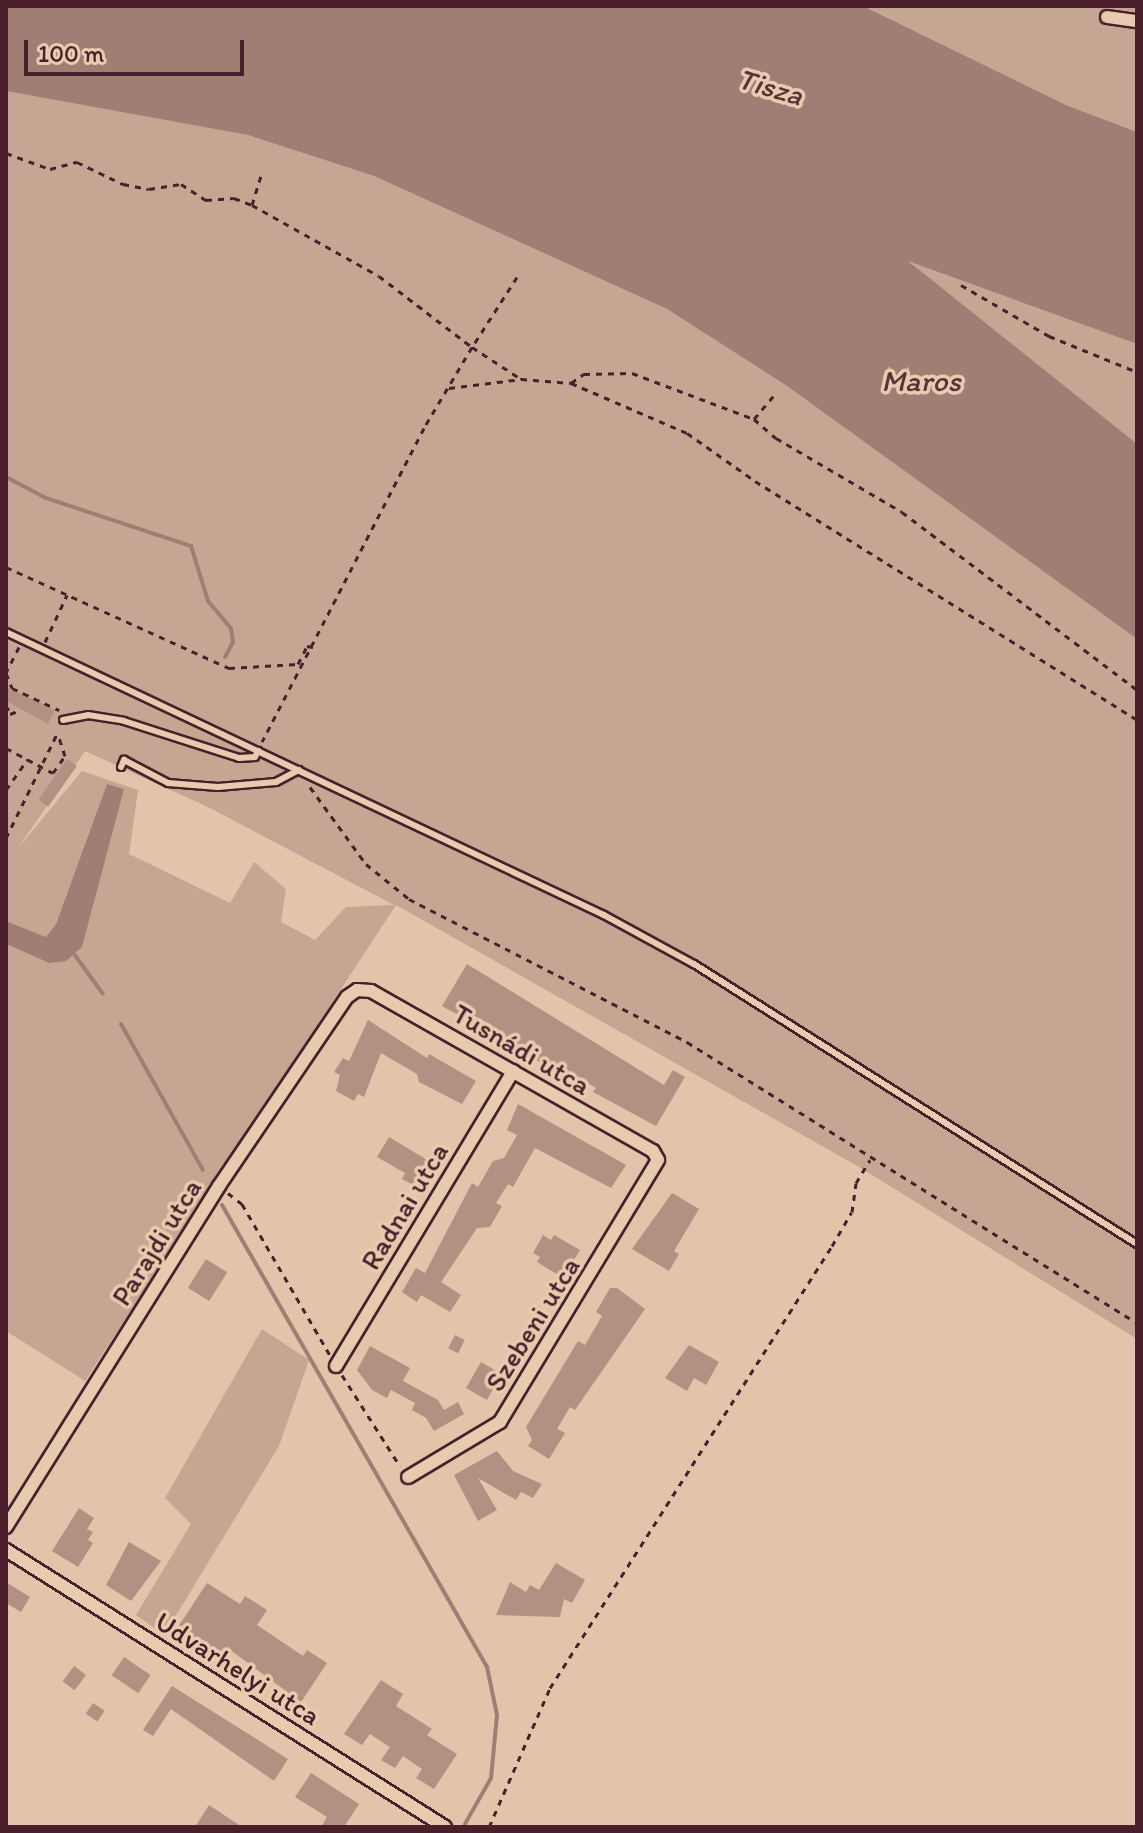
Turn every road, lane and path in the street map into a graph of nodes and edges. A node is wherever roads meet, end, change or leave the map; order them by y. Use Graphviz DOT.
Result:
graph roads {
  1 [pos="1107,17"];
  2 [pos="1137,21"];
  3 [pos="6,153"];
  4 [pos="261,175"];
  5 [pos="252,205"];
  6 [pos="517,277"];
  7 [pos="961,285"];
  8 [pos="472,347"];
  9 [pos="1137,372"];
  10 [pos="521,379"];
  11 [pos="571,383"];
  12 [pos="449,388"];
  13 [pos="777,392"];
  14 [pos="754,419"];
  15 [pos="6,567"];
  16 [pos="67,595"];
  17 [pos="6,632"];
  18 [pos="22,640"];
  19 [pos="313,647"];
  20 [pos="41,649"];
  21 [pos="1137,690"];
  22 [pos="8,707"];
  23 [pos="18,711"];
  24 [pos="10,714"];
  25 [pos="64,720"];
  26 [pos="1137,720"];
  27 [pos="6,722"];
  28 [pos="58,732"];
  29 [pos="6,748"];
  30 [pos="258,751"];
  31 [pos="27,760"];
  32 [pos="40,766"];
  33 [pos="121,767"];
  34 [pos="299,770"];
  35 [pos="6,790"];
  36 [pos="6,838"];
  37 [pos="357,990"];
  38 [pos="513,1071"];
  39 [pos="658,1160"];
  40 [pos="871,1160"];
  41 [pos="219,1186"];
  42 [pos="1137,1244"];
  43 [pos="1137,1323"];
  44 [pos="336,1366"];
  45 [pos="408,1477"];
  46 [pos="6,1527"];
  47 [pos="6,1550"];
  48 [pos="445,1827"];
  49 [pos="489,1827"];
  1 -- 2 [label="street"];
  3 -- 5 [label="path"];
  4 -- 5 [label="path"];
  5 -- 8 [label="path"];
  6 -- 8 [label="path"];
  7 -- 9 [label="path"];
  8 -- 10 [label="path"];
  8 -- 12 [label="path"];
  10 -- 11 [label="path"];
  10 -- 12 [label="path"];
  11 -- 14 [label="path"];
  11 -- 26 [label="path"];
  12 -- 19 [label="path"];
  13 -- 14 [label="path"];
  14 -- 21 [label="path"];
  15 -- 16 [label="path"];
  16 -- 19 [label="path"];
  16 -- 20 [label="path"];
  17 -- 18 [label="lane"];
  18 -- 20 [label="lane"];
  18 -- 25 [label="path"];
  19 -- 30 [label="path"];
  20 -- 30 [label="lane"];
  22 -- 24 [label="path"];
  23 -- 24 [label="path"];
  24 -- 27 [label="path"];
  25 -- 28 [label="path"];
  25 -- 30 [label="lane"];
  28 -- 32 [label="path"];
  28 -- 32 [label="path"];
  29 -- 31 [label="path"];
  30 -- 34 [label="lane"];
  31 -- 32 [label="path"];
  31 -- 35 [label="path"];
  32 -- 36 [label="path"];
  33 -- 34 [label="lane"];
  34 -- 40 [label="path"];
  34 -- 42 [label="lane"];
  37 -- 38 [label="street, Tusnádi utca"];
  37 -- 41 [label="street, Parajdi utca"];
  38 -- 39 [label="street, Tusnádi utca"];
  38 -- 44 [label="street, Radnai utca"];
  39 -- 45 [label="street, Szebeni utca"];
  40 -- 43 [label="path"];
  40 -- 49 [label="path"];
  41 -- 44 [label="path"];
  41 -- 46 [label="street, Parajdi utca"];
  44 -- 45 [label="path"];
  47 -- 48 [label="street, Udvarhelyi utca"];
}
